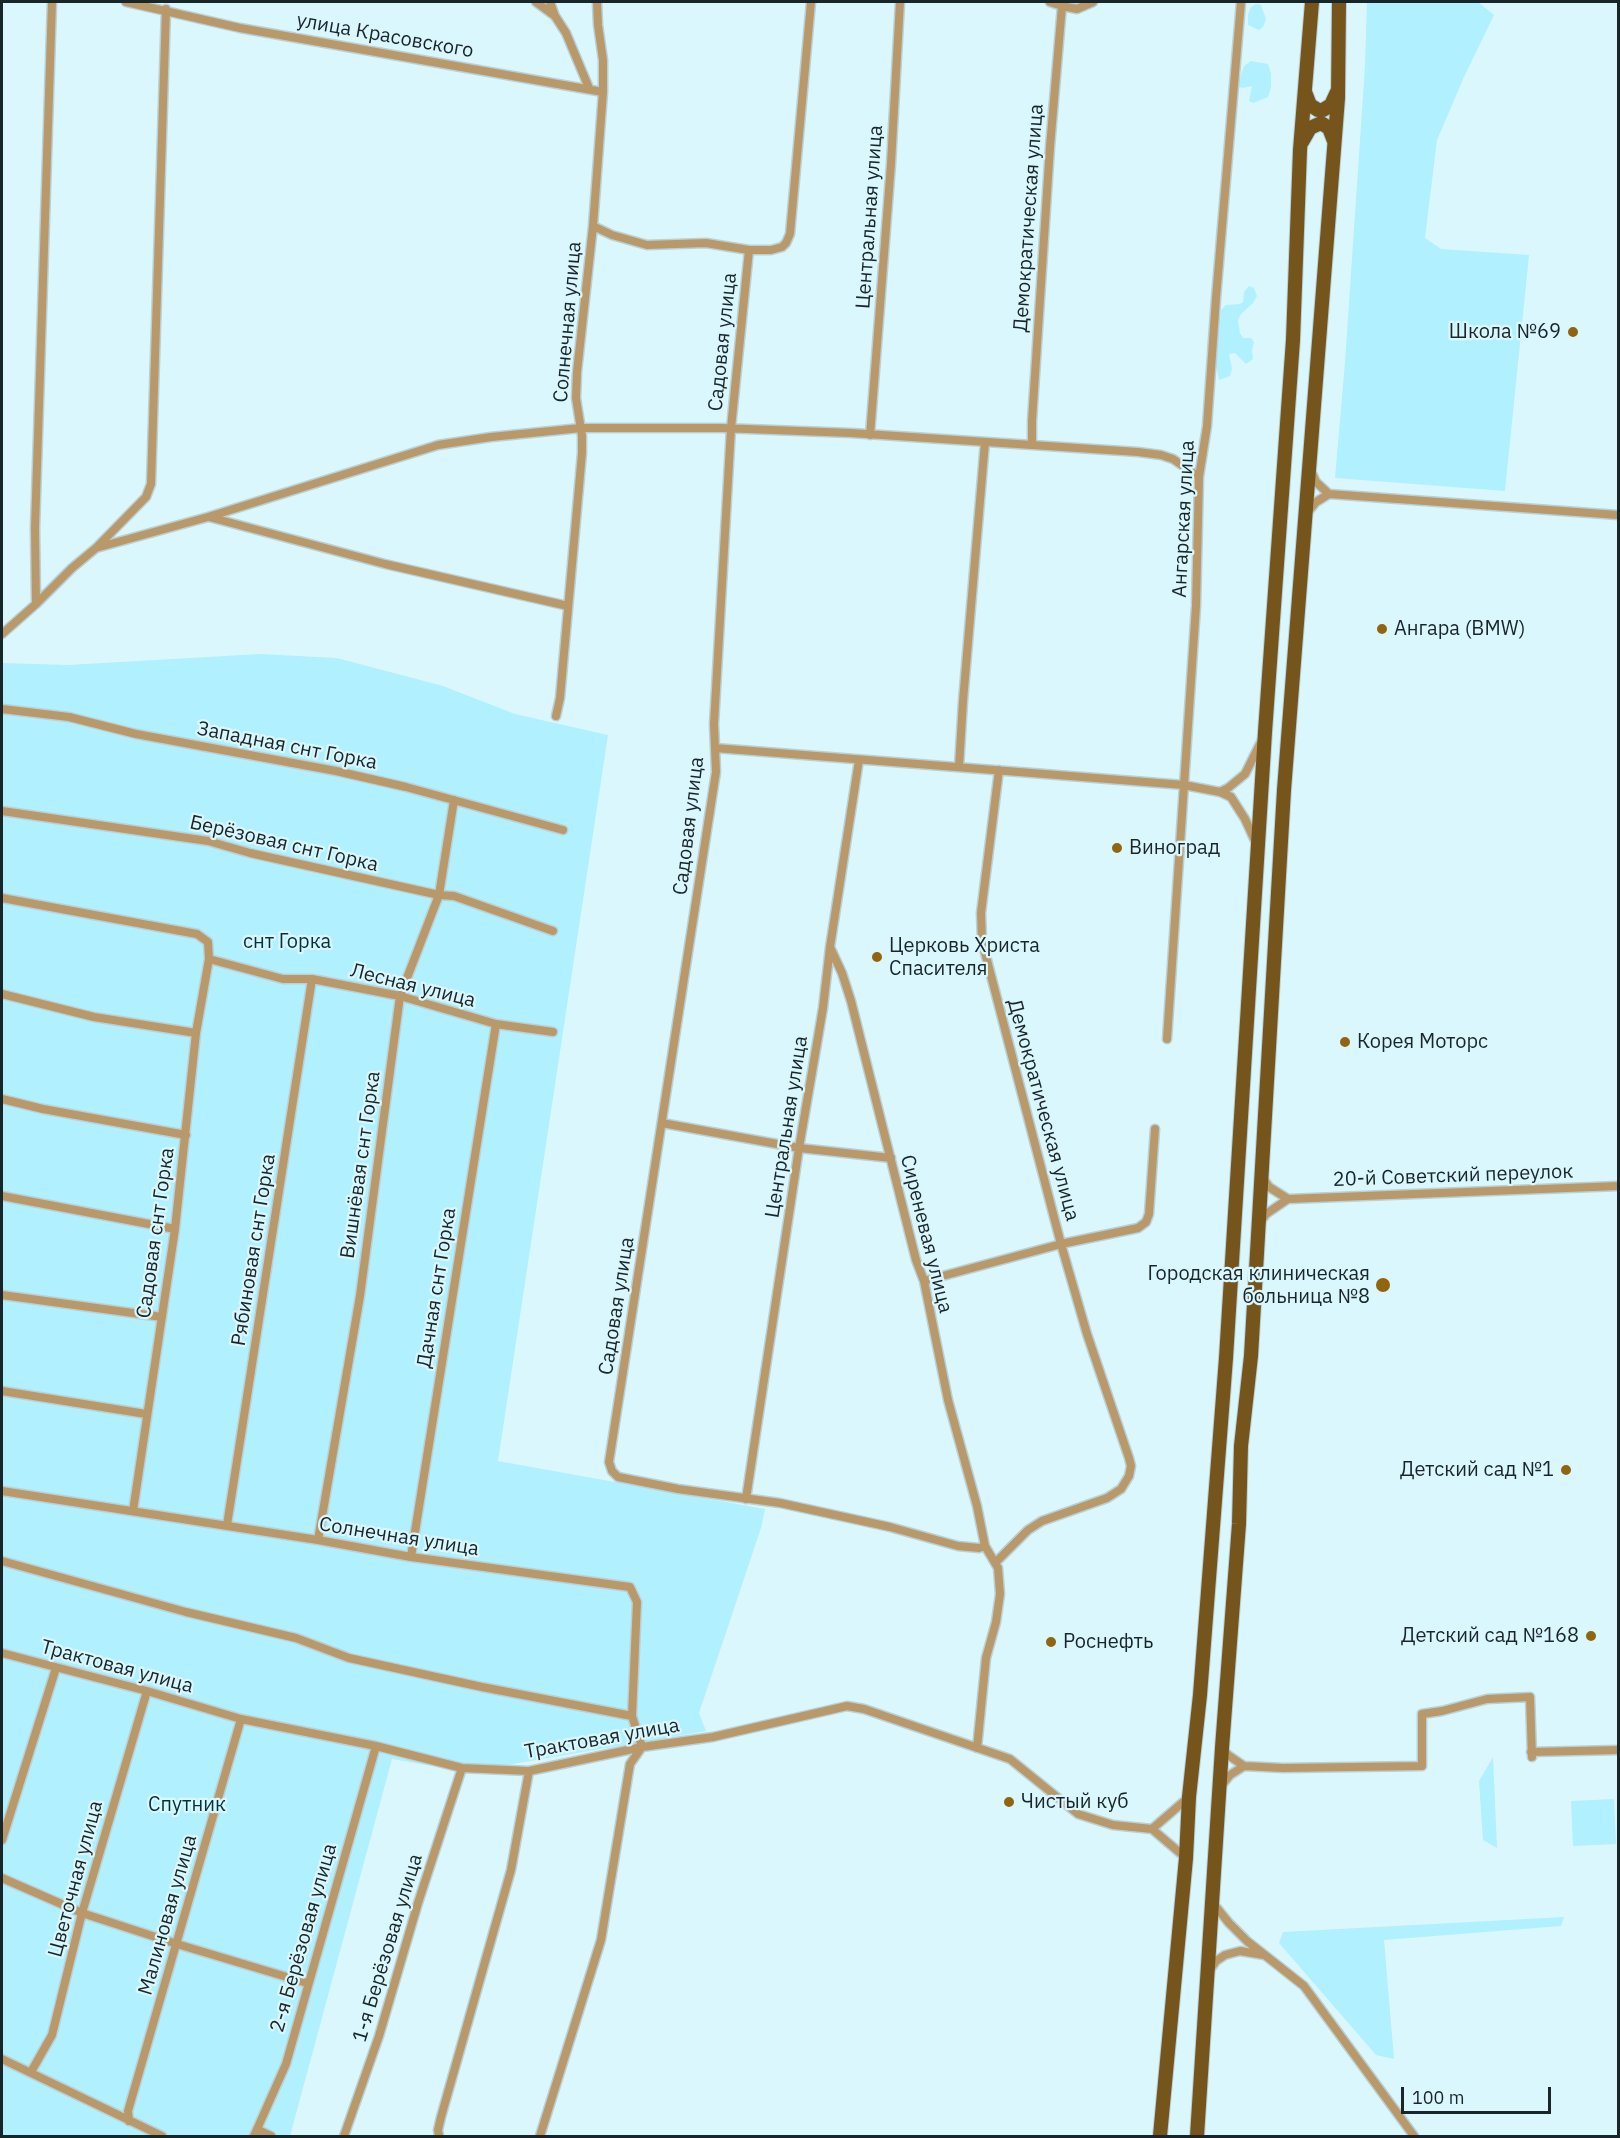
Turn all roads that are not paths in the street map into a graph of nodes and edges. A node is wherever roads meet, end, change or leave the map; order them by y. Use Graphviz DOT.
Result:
graph roads {
  1 [pos="52,2"];
  2 [pos="126,2"];
  3 [pos="536,2"];
  4 [pos="550,2"];
  5 [pos="597,2"];
  6 [pos="811,2"];
  7 [pos="900,2"];
  8 [pos="1050,2"];
  9 [pos="1092,2"];
  10 [pos="1241,2"];
  11 [pos="1312,2"];
  12 [pos="1339,2"];
  13 [pos="1062,6"];
  14 [pos="166,9"];
  15 [pos="555,16"];
  16 [pos="1304,84"];
  17 [pos="589,88"];
  18 [pos="1338,88"];
  19 [pos="603,92"];
  20 [pos="1335,144"];
  21 [pos="1300,150"];
  22 [pos="592,226"];
  23 [pos="749,250"];
  24 [pos="581,428"];
  25 [pos="731,429"];
  26 [pos="870,435"];
  27 [pos="985,442"];
  28 [pos="1032,445"];
  29 [pos="1309,464"];
  30 [pos="1199,477"];
  31 [pos="1329,494"];
  32 [pos="1618,515"];
  33 [pos="208,517"];
  34 [pos="1305,517"];
  35 [pos="96,548"];
  36 [pos="36,604"];
  37 [pos="568,606"];
  38 [pos="2,634"];
  39 [pos="2,709"];
  40 [pos="556,716"];
  41 [pos="1265,732"];
  42 [pos="715,748"];
  43 [pos="859,760"];
  44 [pos="959,767"];
  45 [pos="999,770"];
  46 [pos="1184,785"];
  47 [pos="1220,792"];
  48 [pos="454,800"];
  49 [pos="2,812"];
  50 [pos="563,830"];
  51 [pos="1258,850"];
  52 [pos="439,895"];
  53 [pos="2,898"];
  54 [pos="554,931"];
  55 [pos="830,948"];
  56 [pos="209,959"];
  57 [pos="312,979"];
  58 [pos="2,994"];
  59 [pos="400,996"];
  60 [pos="496,1024"];
  61 [pos="553,1032"];
  62 [pos="196,1034"];
  63 [pos="1167,1039"];
  64 [pos="2,1099"];
  65 [pos="662,1124"];
  66 [pos="1155,1129"];
  67 [pos="186,1135"];
  68 [pos="799,1148"];
  69 [pos="891,1158"];
  70 [pos="1260,1175"];
  71 [pos="1618,1186"];
  72 [pos="2,1196"];
  73 [pos="1288,1199"];
  74 [pos="1258,1227"];
  75 [pos="175,1229"];
  76 [pos="1061,1245"];
  77 [pos="924,1281"];
  78 [pos="2,1295"];
  79 [pos="162,1317"];
  80 [pos="2,1391"];
  81 [pos="146,1414"];
  82 [pos="2,1491"];
  83 [pos="746,1499"];
  84 [pos="133,1511"];
  85 [pos="227,1525"];
  86 [pos="318,1540"];
  87 [pos="985,1546"];
  88 [pos="411,1557"];
  89 [pos="2,1561"];
  90 [pos="996,1562"];
  91 [pos="2,1653"];
  92 [pos="56,1668"];
  93 [pos="147,1691"];
  94 [pos="632,1716"];
  95 [pos="241,1719"];
  96 [pos="376,1746"];
  97 [pos="642,1747"];
  98 [pos="977,1748"];
  99 [pos="1222,1748"];
  100 [pos="1618,1750"];
  101 [pos="1244,1766"];
  102 [pos="462,1768"];
  103 [pos="529,1771"];
  104 [pos="1219,1789"];
  105 [pos="1189,1797"];
  106 [pos="1152,1829"];
  107 [pos="2,1840"];
  108 [pos="1186,1858"];
  109 [pos="2,1878"];
  110 [pos="1212,1902"];
  111 [pos="82,1913"];
  112 [pos="177,1944"];
  113 [pos="1264,1955"];
  114 [pos="1207,1975"];
  115 [pos="307,1983"];
  116 [pos="2,2059"];
  117 [pos="31,2072"];
  118 [pos="129,2121"];
  119 [pos="256,2133"];
  120 [pos="162,2136"];
  121 [pos="271,2136"];
  122 [pos="344,2136"];
  123 [pos="439,2136"];
  124 [pos="540,2136"];
  125 [pos="1160,2136"];
  126 [pos="1197,2136"];
  127 [pos="1414,2136"];
  1 -- 36 [label="street"];
  2 -- 14 [label="street, улица Красовского"];
  3 -- 15 [label="street"];
  4 -- 15 [label="street"];
  5 -- 19 [label="street, Солнечная улица"];
  6 -- 23 [label="street, Садовая улица"];
  7 -- 26 [label="street, Центральная улица"];
  8 -- 13 [label="street"];
  9 -- 13 [label="street"];
  10 -- 30 [label="street, Ангарская улица"];
  11 -- 16 [label="main road"];
  12 -- 18 [label="main road"];
  13 -- 28 [label="street, Демократическая улица"];
  14 -- 17 [label="street, улица Красовского"];
  14 -- 35 [label="street"];
  15 -- 17 [label="street"];
  16 -- 18 [label="main road"];
  16 -- 21 [label="main road"];
  17 -- 19 [label="street, улица Красовского"];
  18 -- 20 [label="main road"];
  19 -- 22 [label="street, Солнечная улица"];
  20 -- 21 [label="main road"];
  20 -- 29 [label="main road"];
  21 -- 41 [label="main road"];
  22 -- 23 [label="street"];
  22 -- 24 [label="street, Солнечная улица"];
  23 -- 25 [label="street, Садовая улица"];
  24 -- 25 [label="street"];
  24 -- 33 [label="street"];
  24 -- 37 [label="street, Солнечная улица"];
  25 -- 26 [label="street"];
  25 -- 42 [label="street, Садовая улица"];
  26 -- 27 [label="street"];
  27 -- 28 [label="street"];
  27 -- 44 [label="street"];
  28 -- 30 [label="street"];
  29 -- 31 [label="street"];
  29 -- 34 [label="main road"];
  30 -- 46 [label="street, Ангарская улица"];
  31 -- 32 [label="street"];
  31 -- 34 [label="street"];
  33 -- 35 [label="street"];
  33 -- 37 [label="street"];
  34 -- 70 [label="main road"];
  35 -- 36 [label="street"];
  36 -- 38 [label="street"];
  37 -- 40 [label="street, Солнечная улица"];
  39 -- 48 [label="street, Западная снт Горка"];
  41 -- 47 [label="street"];
  41 -- 51 [label="main road"];
  42 -- 43 [label="street"];
  42 -- 65 [label="street, Садовая улица"];
  43 -- 44 [label="street"];
  43 -- 55 [label="street, Центральная улица"];
  44 -- 45 [label="street"];
  45 -- 46 [label="street"];
  45 -- 76 [label="street, Демократическая улица"];
  46 -- 47 [label="street"];
  46 -- 63 [label="street, Ангарская улица"];
  47 -- 51 [label="street"];
  48 -- 50 [label="street, Западная снт Горка"];
  48 -- 52 [label="street, Вишнёвая снт Горка"];
  49 -- 52 [label="street, Берёзовая снт Горка"];
  51 -- 105 [label="main road"];
  52 -- 54 [label="street, Берёзовая снт Горка"];
  52 -- 59 [label="street, Вишнёвая снт Горка"];
  53 -- 56 [label="street"];
  55 -- 68 [label="street, Центральная улица"];
  55 -- 69 [label="street, Сиреневая улица"];
  56 -- 57 [label="street, Лесная улица"];
  56 -- 62 [label="street, Садовая снт Горка"];
  57 -- 59 [label="street, Лесная улица"];
  57 -- 85 [label="street, Рябиновая снт Горка"];
  58 -- 62 [label="street"];
  59 -- 60 [label="street, Лесная улица"];
  59 -- 86 [label="street, Вишнёвая снт Горка"];
  60 -- 61 [label="street, Лесная улица"];
  60 -- 88 [label="street, Дачная снт Горка"];
  62 -- 67 [label="street, Садовая снт Горка"];
  64 -- 67 [label="street"];
  65 -- 68 [label="street"];
  65 -- 83 [label="street, Садовая улица"];
  66 -- 76 [label="street"];
  67 -- 75 [label="street, Садовая снт Горка"];
  68 -- 69 [label="street"];
  68 -- 83 [label="street, Центральная улица"];
  69 -- 77 [label="street, Сиреневая улица"];
  70 -- 73 [label="street"];
  70 -- 74 [label="main road"];
  71 -- 73 [label="street, 20-й Советский переулок"];
  72 -- 75 [label="street"];
  73 -- 74 [label="street"];
  74 -- 99 [label="main road"];
  75 -- 79 [label="street, Садовая снт Горка"];
  76 -- 77 [label="street, Демократическая улица"];
  76 -- 90 [label="street, Демократическая улица"];
  77 -- 87 [label="street, Сиреневая улица"];
  78 -- 79 [label="street"];
  79 -- 81 [label="street, Садовая снт Горка"];
  80 -- 81 [label="street"];
  81 -- 84 [label="street, Садовая снт Горка"];
  82 -- 84 [label="street, Солнечная улица"];
  83 -- 87 [label="street, Садовая улица"];
  84 -- 85 [label="street, Солнечная улица"];
  85 -- 86 [label="street, Солнечная улица"];
  86 -- 88 [label="street, Солнечная улица"];
  87 -- 90 [label="street, Сиреневая улица"];
  88 -- 94 [label="street, Солнечная улица"];
  89 -- 94 [label="street"];
  90 -- 98 [label="street"];
  91 -- 92 [label="street, Трактовая улица"];
  92 -- 93 [label="street, Трактовая улица"];
  92 -- 107 [label="street"];
  93 -- 95 [label="street, Трактовая улица"];
  93 -- 111 [label="street, Цветочная улица"];
  94 -- 97 [label="street, Солнечная улица"];
  95 -- 96 [label="street, Трактовая улица"];
  95 -- 112 [label="street, Малиновая улица"];
  96 -- 102 [label="street, Трактовая улица"];
  96 -- 115 [label="street, 2-я Берёзовая улица"];
  97 -- 98 [label="street, Трактовая улица"];
  97 -- 103 [label="street, Трактовая улица"];
  97 -- 124 [label="street"];
  98 -- 106 [label="street, Трактовая улица"];
  99 -- 101 [label="street"];
  99 -- 104 [label="main road"];
  100 -- 101 [label="street"];
  101 -- 104 [label="street"];
  102 -- 103 [label="street, Трактовая улица"];
  102 -- 122 [label="street, 1-я Берёзовая улица"];
  103 -- 123 [label="street"];
  104 -- 110 [label="main road"];
  105 -- 106 [label="street"];
  105 -- 108 [label="main road"];
  106 -- 108 [label="street"];
  108 -- 125 [label="main road"];
  109 -- 111 [label="street"];
  110 -- 113 [label="street"];
  110 -- 114 [label="main road"];
  111 -- 112 [label="street"];
  111 -- 117 [label="street, Цветочная улица"];
  112 -- 115 [label="street"];
  112 -- 118 [label="street, Малиновая улица"];
  113 -- 114 [label="street"];
  113 -- 127 [label="street"];
  114 -- 126 [label="main road"];
  115 -- 119 [label="street, 2-я Берёзовая улица"];
  116 -- 117 [label="street"];
  117 -- 118 [label="street"];
  118 -- 120 [label="street"];
  119 -- 121 [label="street"];
}
